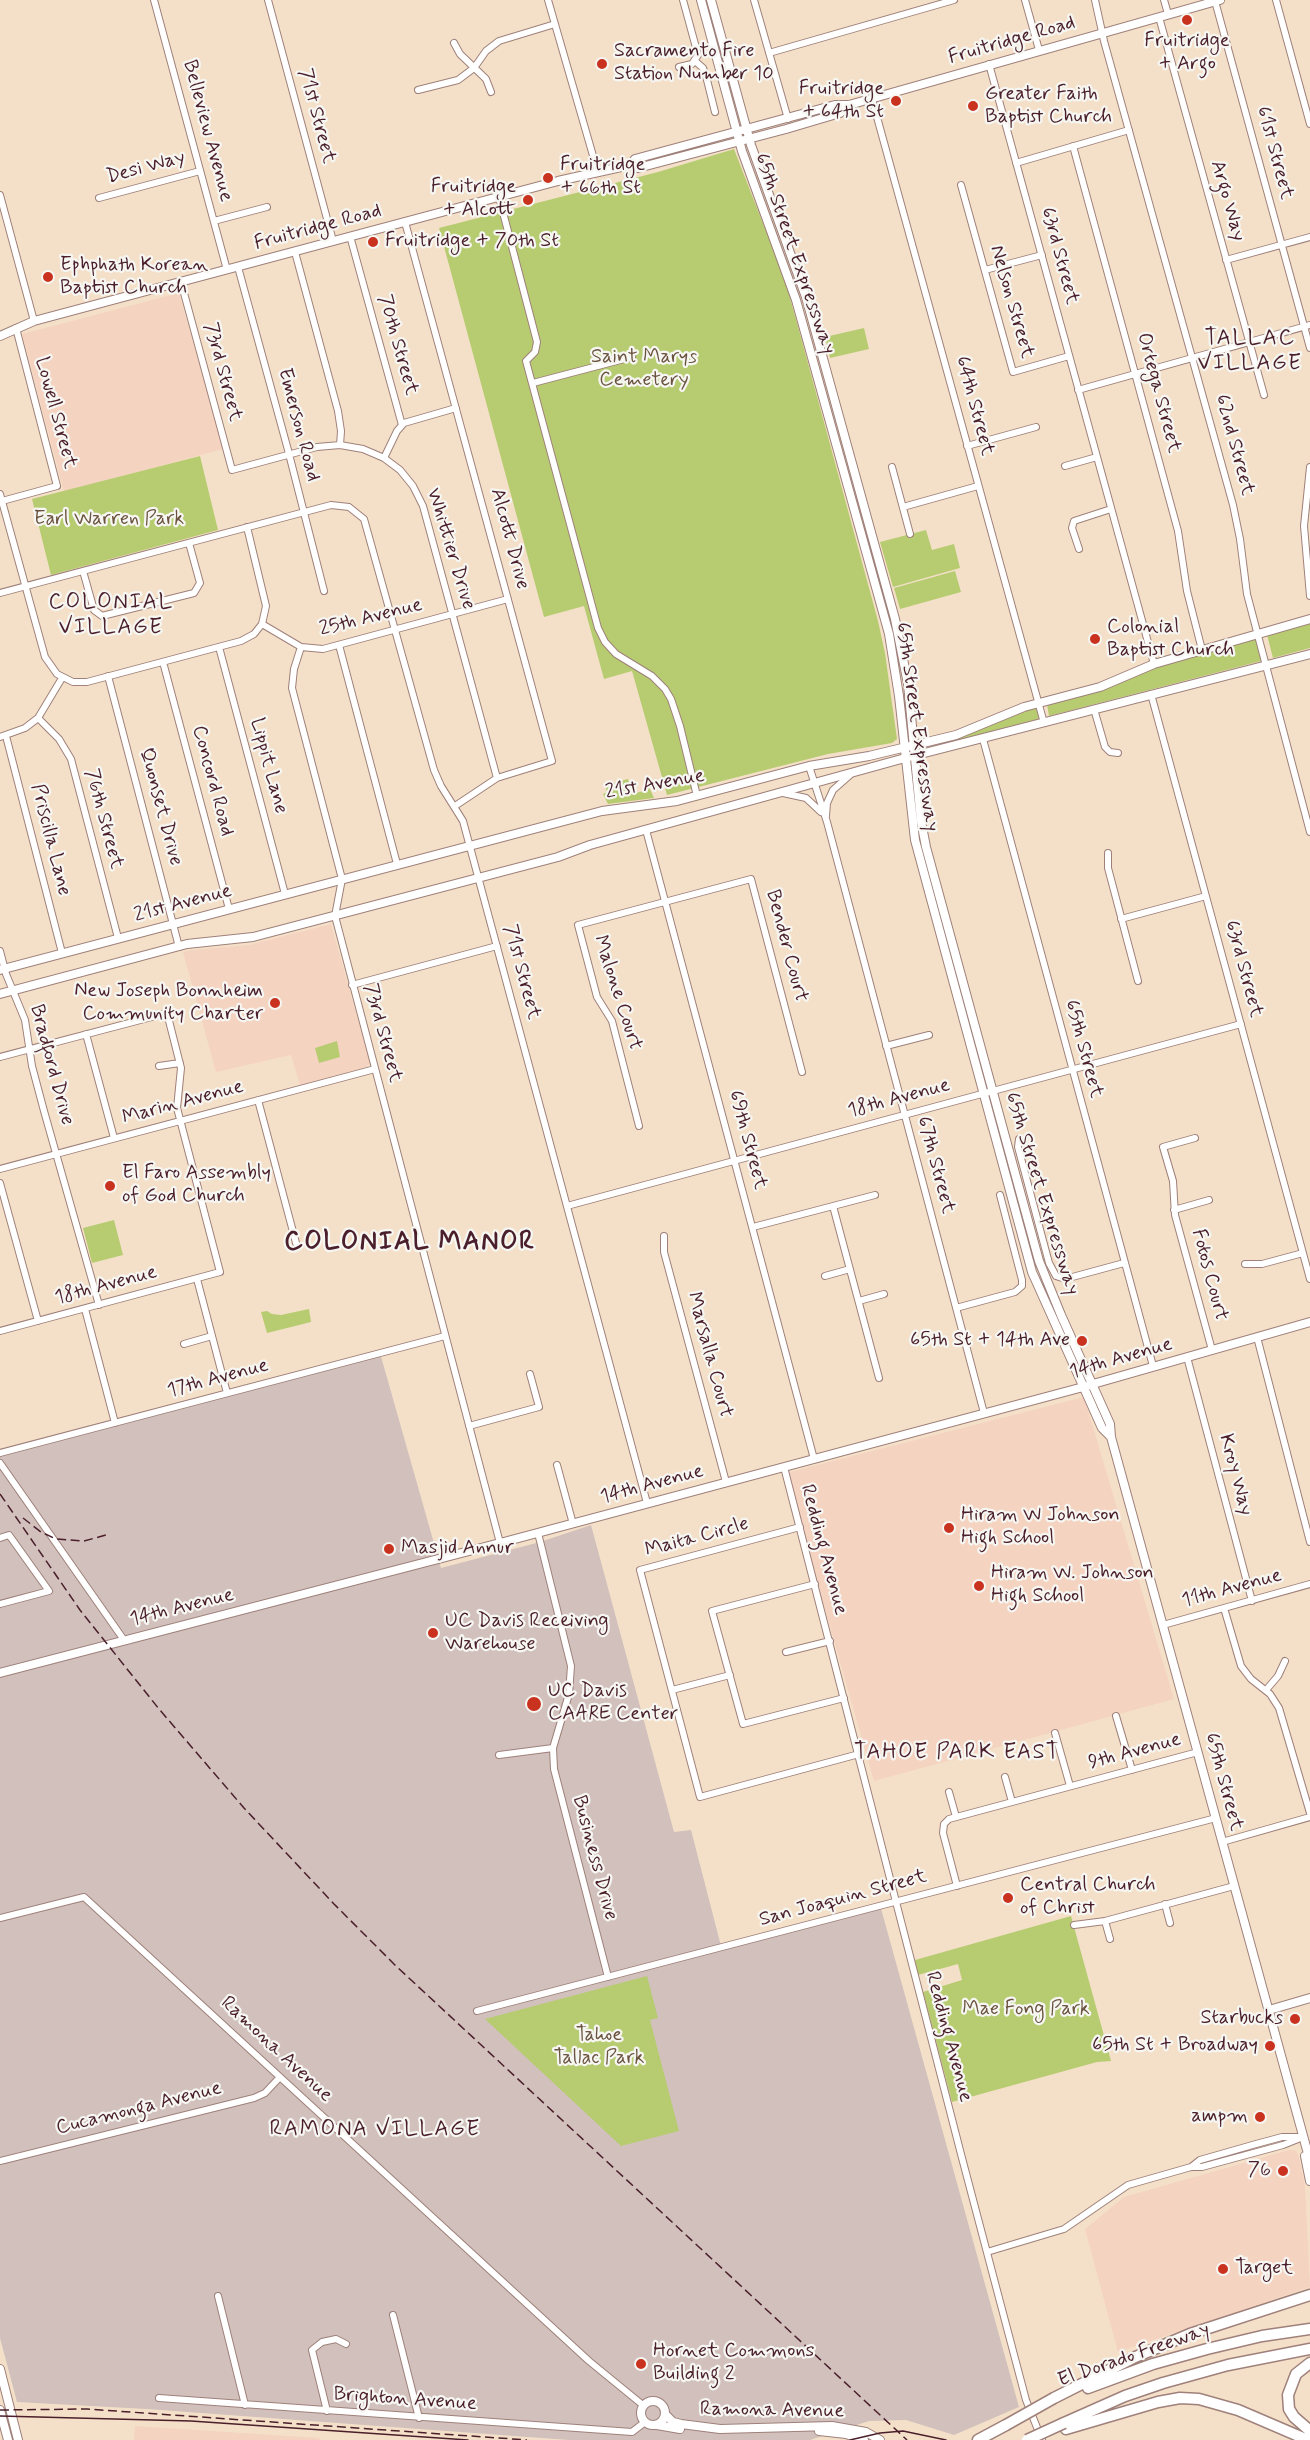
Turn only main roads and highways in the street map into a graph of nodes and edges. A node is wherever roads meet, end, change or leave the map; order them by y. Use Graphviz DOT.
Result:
graph roads {
  1 [pos="700,0"];
  2 [pos="711,0"];
  3 [pos="1217,1"];
  4 [pos="849,105"];
  5 [pos="748,134"];
  6 [pos="738,137"];
  7 [pos="15,327"];
  8 [pos="0,328"];
  9 [pos="0,336"];
  10 [pos="1088,1385"];
  11 [pos="0,1672"];
  12 [pos="1310,1998"];
  13 [pos="1269,2010"];
  14 [pos="1303,2137"];
  15 [pos="1310,2161"];
  16 [pos="1310,2181"];
  17 [pos="1310,2295"];
  18 [pos="1310,2327"];
  19 [pos="1310,2349"];
  20 [pos="1310,2363"];
  21 [pos="0,2369"];
  22 [pos="1055,2400"];
  23 [pos="0,2410"];
  24 [pos="665,2414"];
  25 [pos="657,2425"];
  26 [pos="1065,2426"];
  27 [pos="1310,2431"];
  28 [pos="8,2440"];
  29 [pos="18,2440"];
  30 [pos="864,2440"];
  31 [pos="880,2440"];
  32 [pos="978,2440"];
  33 [pos="1027,2440"];
  34 [pos="1033,2440"];
  35 [pos="1308,2440"];
  1 -- 6 [label="main road, 65th Street Expressway"];
  2 -- 5 [label="main road, 65th Street Expressway"];
  3 -- 4 [label="main road, Fruitridge Road"];
  4 -- 5 [label="main road, Fruitridge Road"];
  4 -- 5 [label="main road, Fruitridge Road"];
  5 -- 6 [label="main road, Fruitridge Road"];
  5 -- 10 [label="main road, 65th Street Expressway"];
  6 -- 7 [label="main road, Fruitridge Road"];
  6 -- 10 [label="main road, 65th Street Expressway"];
  7 -- 8 [label="main road, Fruitridge Road"];
  7 -- 9 [label="main road, Fruitridge Road"];
  10 -- 11 [label="main road, 14th Avenue"];
  10 -- 13 [label="main road, 65th Street"];
  12 -- 13 [label="main road"];
  13 -- 14 [label="main road, 65th Street"];
  14 -- 15 [label="main road, 65th Street"];
  14 -- 16 [label="main road, 65th Street"];
  17 -- 22 [label="highway"];
  18 -- 22 [label="highway, El Dorado Freeway"];
  19 -- 26 [label="highway, El Dorado Freeway"];
  20 -- 27 [label="highway"];
  21 -- 29 [label="main road"];
  22 -- 32 [label="highway, bridge"];
  23 -- 28 [label="main road"];
  24 -- 25 [label="main road"];
  24 -- 25 [label="main road, Ramona Avenue"];
  24 -- 31 [label="main road, Ramona Avenue"];
  25 -- 30 [label="main road, Ramona Avenue"];
  26 -- 33 [label="highway, El Dorado Freeway, bridge"];
  26 -- 34 [label="highway, bridge"];
  26 -- 35 [label="highway"];
}
